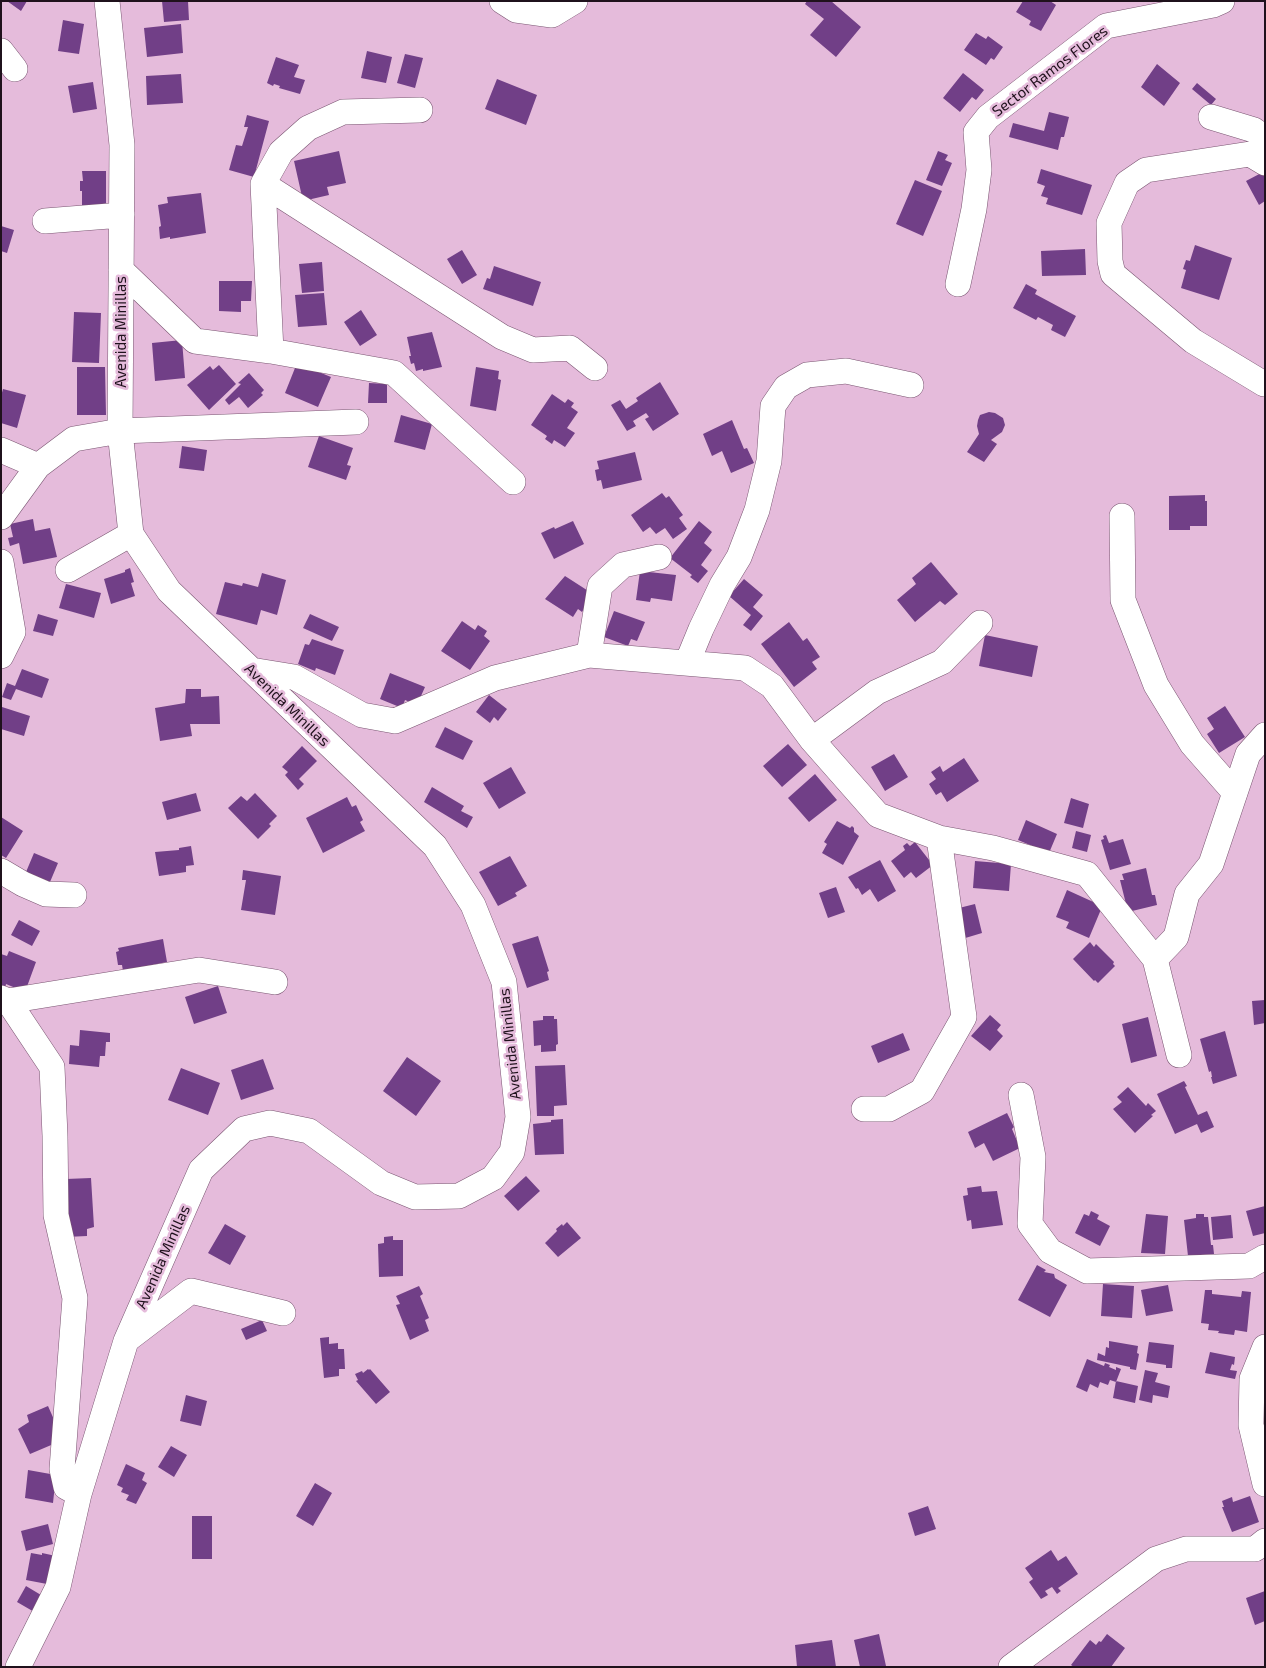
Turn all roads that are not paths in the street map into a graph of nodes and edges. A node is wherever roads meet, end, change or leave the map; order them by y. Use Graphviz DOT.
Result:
graph roads {
  1 [pos="108,1"];
  2 [pos="502,1"];
  3 [pos="575,1"];
  4 [pos="1222,1"];
  5 [pos="420,110"];
  6 [pos="1211,117"];
  7 [pos="1265,138"];
  8 [pos="1265,163"];
  9 [pos="263,184"];
  10 [pos="122,215"];
  11 [pos="45,221"];
  12 [pos="122,270"];
  13 [pos="958,284"];
  14 [pos="270,351"];
  15 [pos="596,368"];
  16 [pos="1265,383"];
  17 [pos="911,385"];
  18 [pos="356,422"];
  19 [pos="120,431"];
  20 [pos="1,450"];
  21 [pos="38,466"];
  22 [pos="513,482"];
  23 [pos="1122,516"];
  24 [pos="1,517"];
  25 [pos="131,534"];
  26 [pos="659,557"];
  27 [pos="1,562"];
  28 [pos="68,570"];
  29 [pos="980,623"];
  30 [pos="590,655"];
  31 [pos="1,656"];
  32 [pos="687,663"];
  33 [pos="251,670"];
  34 [pos="1265,736"];
  35 [pos="812,740"];
  36 [pos="1235,793"];
  37 [pos="939,838"];
  38 [pos="1,871"];
  39 [pos="74,895"];
  40 [pos="1155,959"];
  41 [pos="276,982"];
  42 [pos="5,1000"];
  43 [pos="1179,1055"];
  44 [pos="1021,1095"];
  45 [pos="864,1109"];
  46 [pos="1265,1257"];
  47 [pos="283,1313"];
  48 [pos="126,1340"];
  49 [pos="1265,1348"];
  50 [pos="1265,1484"];
  51 [pos="79,1494"];
  52 [pos="1265,1541"];
  53 [pos="18,1667"];
  54 [pos="1011,1667"];
  1 -- 10 [label="street, Avenida Minillas"];
  2 -- 3 [label="street"];
  4 -- 13 [label="street, Sector Ramos Flores"];
  5 -- 9 [label="street"];
  6 -- 7 [label="street"];
  8 -- 16 [label="street"];
  9 -- 14 [label="street"];
  9 -- 15 [label="street"];
  10 -- 11 [label="street"];
  10 -- 12 [label="street, Avenida Minillas"];
  12 -- 14 [label="street"];
  12 -- 19 [label="street, Avenida Minillas"];
  14 -- 22 [label="street"];
  17 -- 32 [label="street"];
  18 -- 19 [label="street"];
  19 -- 21 [label="street"];
  19 -- 25 [label="street, Avenida Minillas"];
  20 -- 21 [label="street"];
  21 -- 24 [label="street"];
  23 -- 36 [label="street"];
  25 -- 28 [label="street"];
  25 -- 33 [label="street, Avenida Minillas"];
  26 -- 30 [label="street"];
  27 -- 31 [label="street"];
  29 -- 35 [label="street"];
  30 -- 32 [label="street"];
  30 -- 33 [label="street"];
  32 -- 35 [label="street"];
  33 -- 48 [label="street, Avenida Minillas"];
  34 -- 36 [label="street"];
  35 -- 37 [label="street"];
  36 -- 40 [label="street"];
  37 -- 40 [label="street"];
  37 -- 45 [label="street"];
  38 -- 39 [label="street"];
  40 -- 43 [label="street"];
  41 -- 42 [label="street"];
  42 -- 51 [label="street"];
  44 -- 46 [label="street"];
  47 -- 48 [label="street"];
  48 -- 51 [label="street, Avenida Minillas"];
  49 -- 50 [label="street"];
  51 -- 53 [label="street, Avenida Minillas"];
  52 -- 54 [label="street"];
}
